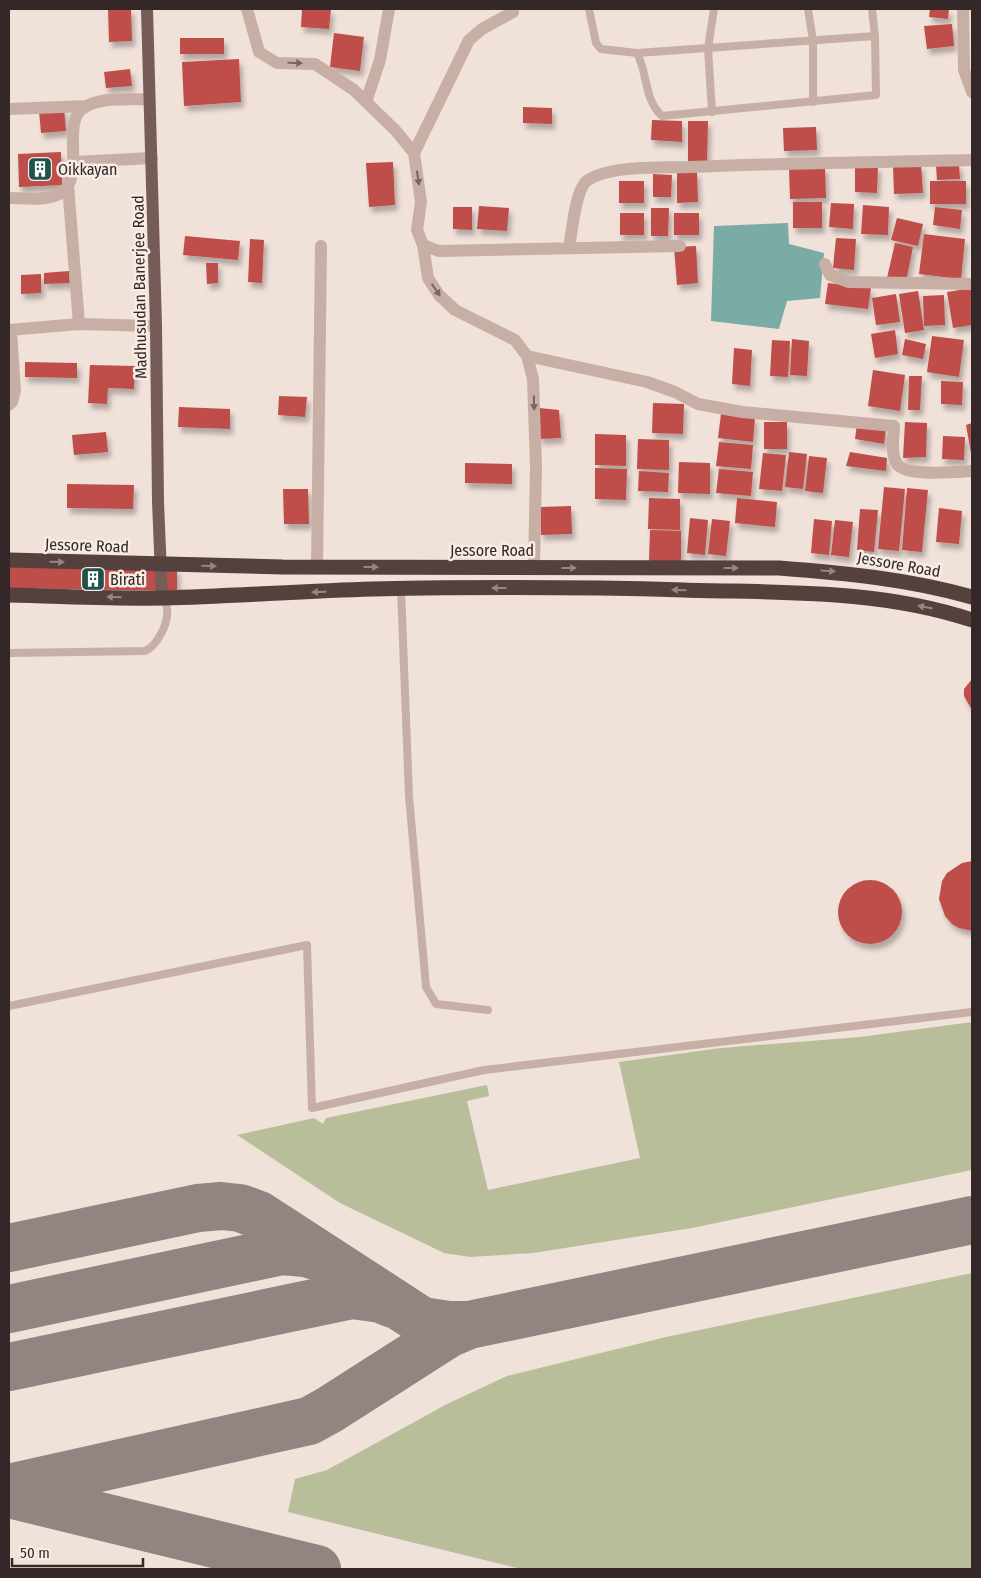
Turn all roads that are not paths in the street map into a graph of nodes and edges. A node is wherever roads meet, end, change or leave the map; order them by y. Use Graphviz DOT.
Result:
graph roads {
  1 [pos="148,9"];
  2 [pos="247,9"];
  3 [pos="389,9"];
  4 [pos="589,9"];
  5 [pos="714,9"];
  6 [pos="808,9"];
  7 [pos="872,9"];
  8 [pos="963,9"];
  9 [pos="516,10"];
  10 [pos="876,36"];
  11 [pos="813,41"];
  12 [pos="708,48"];
  13 [pos="637,53"];
  14 [pos="972,92"];
  15 [pos="149,99"];
  16 [pos="366,102"];
  17 [pos="813,102"];
  18 [pos="87,106"];
  19 [pos="9,109"];
  20 [pos="712,112"];
  21 [pos="414,154"];
  22 [pos="152,158"];
  23 [pos="972,160"];
  24 [pos="74,162"];
  25 [pos="68,185"];
  26 [pos="9,198"];
  27 [pos="423,245"];
  28 [pos="321,246"];
  29 [pos="680,246"];
  30 [pos="569,248"];
  31 [pos="824,264"];
  32 [pos="972,284"];
  33 [pos="79,324"];
  34 [pos="156,326"];
  35 [pos="10,330"];
  36 [pos="527,356"];
  37 [pos="9,405"];
  38 [pos="972,471"];
  39 [pos="9,560"];
  40 [pos="160,565"];
  41 [pos="317,567"];
  42 [pos="534,568"];
  43 [pos="401,589"];
  44 [pos="9,595"];
  45 [pos="972,597"];
  46 [pos="162,598"];
  47 [pos="972,620"];
  48 [pos="9,653"];
  49 [pos="9,1006"];
  50 [pos="488,1010"];
  51 [pos="972,1012"];
  1 -- 15 [label="main road, Madhusudan Banerjee Road"];
  2 -- 16 [label="street, one-way"];
  3 -- 16 [label="street"];
  4 -- 13 [label="lane"];
  5 -- 12 [label="lane"];
  6 -- 11 [label="lane"];
  7 -- 10 [label="lane"];
  8 -- 14 [label="street"];
  9 -- 21 [label="street"];
  10 -- 11 [label="lane"];
  10 -- 17 [label="lane"];
  11 -- 12 [label="lane"];
  11 -- 17 [label="lane"];
  12 -- 13 [label="lane"];
  12 -- 20 [label="lane"];
  13 -- 20 [label="lane"];
  15 -- 18 [label="street"];
  15 -- 22 [label="main road, Madhusudan Banerjee Road"];
  16 -- 21 [label="street"];
  17 -- 20 [label="lane"];
  18 -- 19 [label="street"];
  18 -- 24 [label="street"];
  21 -- 27 [label="street, one-way"];
  22 -- 24 [label="street"];
  22 -- 34 [label="main road, Madhusudan Banerjee Road"];
  23 -- 30 [label="street"];
  24 -- 25 [label="street"];
  25 -- 26 [label="street"];
  25 -- 33 [label="street"];
  27 -- 30 [label="street"];
  27 -- 36 [label="street, one-way"];
  28 -- 41 [label="street"];
  29 -- 30 [label="street"];
  31 -- 32 [label="street"];
  33 -- 34 [label="street"];
  33 -- 35 [label="street"];
  34 -- 40 [label="main road, Madhusudan Banerjee Road"];
  35 -- 37 [label="street"];
  36 -- 38 [label="street"];
  36 -- 42 [label="street, one-way"];
  39 -- 40 [label="highway, Jessore Road, one-way"];
  40 -- 41 [label="highway, Jessore Road, one-way"];
  40 -- 46 [label="main road, Madhusudan Banerjee Road"];
  41 -- 42 [label="highway, Jessore Road, one-way"];
  42 -- 45 [label="highway, Jessore Road, one-way"];
  43 -- 46 [label="highway, one-way"];
  47 -- 43 [label="highway, one-way"];
  43 -- 50 [label="lane"];
  46 -- 44 [label="highway, one-way"];
  46 -- 48 [label="lane"];
  49 -- 51 [label="lane"];
}
